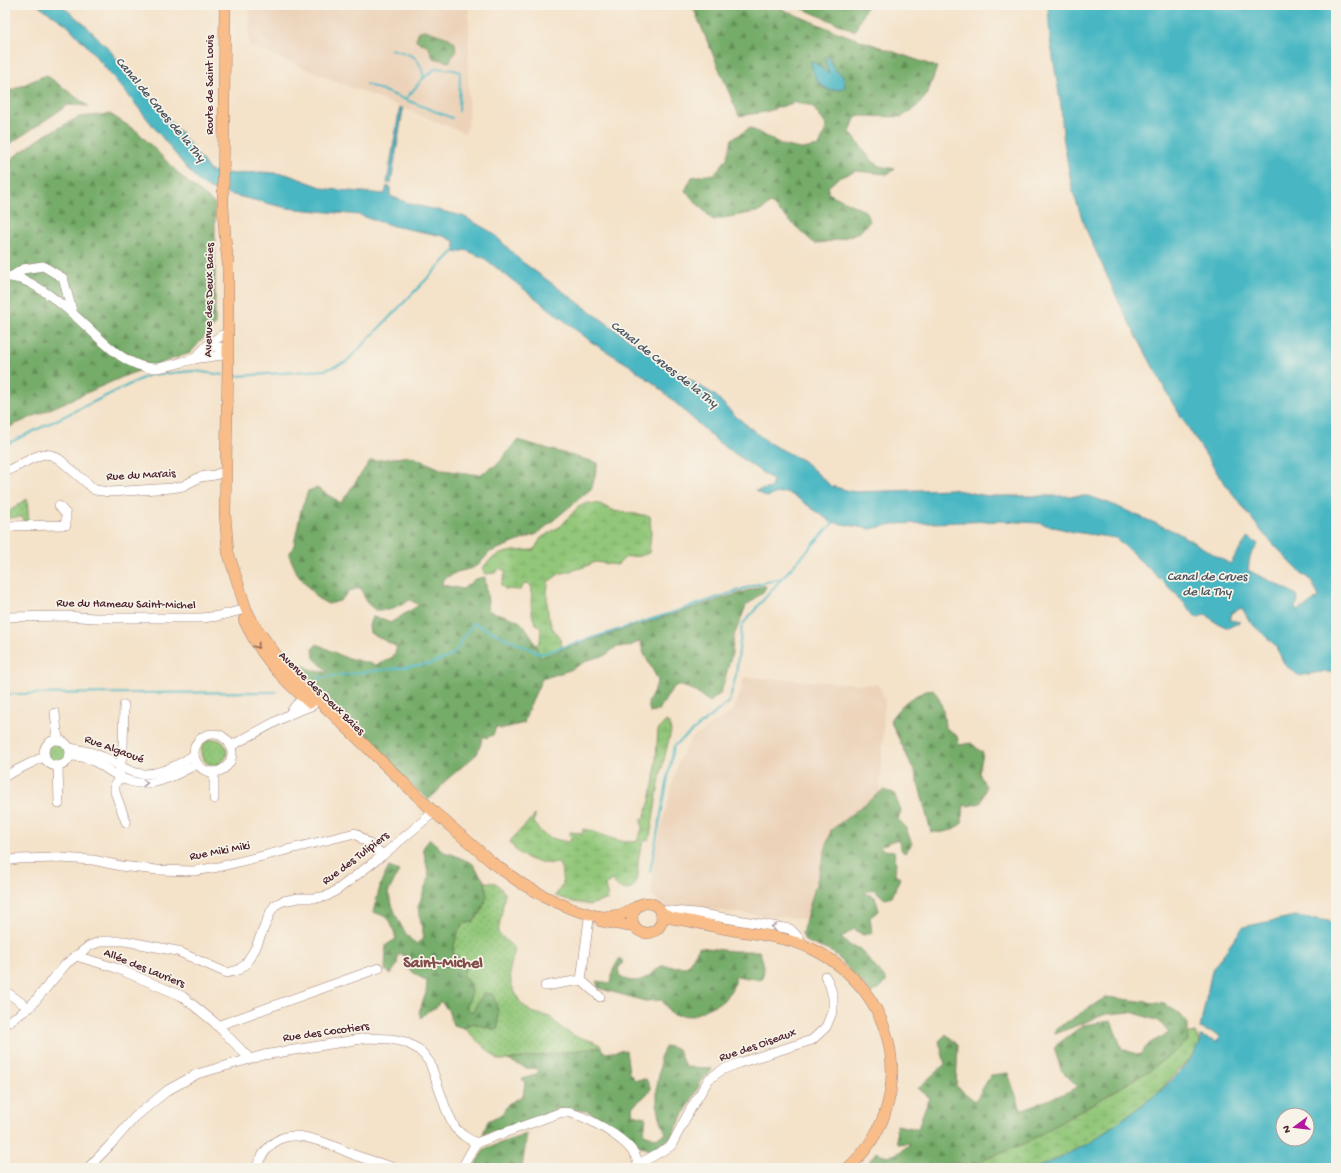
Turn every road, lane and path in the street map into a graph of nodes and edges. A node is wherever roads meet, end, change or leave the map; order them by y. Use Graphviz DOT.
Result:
graph roads {
  1 [pos="225,5"];
  2 [pos="225,237"];
  3 [pos="8,276"];
  4 [pos="73,314"];
  5 [pos="222,335"];
  6 [pos="208,345"];
  7 [pos="224,357"];
  8 [pos="194,359"];
  9 [pos="224,382"];
  10 [pos="5,472"];
  11 [pos="220,473"];
  12 [pos="60,506"];
  13 [pos="5,526"];
  14 [pos="242,610"];
  15 [pos="5,617"];
  16 [pos="291,686"];
  17 [pos="310,702"];
  18 [pos="124,705"];
  19 [pos="292,710"];
  20 [pos="55,713"];
  21 [pos="346,727"];
  22 [pos="58,740"];
  23 [pos="231,746"];
  24 [pos="70,752"];
  25 [pos="194,755"];
  26 [pos="45,756"];
  27 [pos="197,764"];
  28 [pos="58,766"];
  29 [pos="120,766"];
  30 [pos="214,772"];
  31 [pos="5,776"];
  32 [pos="119,777"];
  33 [pos="214,799"];
  34 [pos="59,804"];
  35 [pos="432,814"];
  36 [pos="126,822"];
  37 [pos="383,855"];
  38 [pos="5,861"];
  39 [pos="636,907"];
  40 [pos="661,912"];
  41 [pos="589,919"];
  42 [pos="659,926"];
  43 [pos="635,927"];
  44 [pos="742,931"];
  45 [pos="805,946"];
  46 [pos="76,956"];
  47 [pos="379,968"];
  48 [pos="824,976"];
  49 [pos="581,980"];
  50 [pos="545,986"];
  51 [pos="5,991"];
  52 [pos="600,996"];
  53 [pos="29,1008"];
  54 [pos="5,1024"];
  55 [pos="217,1026"];
  56 [pos="250,1059"];
  57 [pos="476,1143"];
  58 [pos="636,1166"];
  59 [pos="88,1168"];
  60 [pos="256,1168"];
  61 [pos="395,1168"];
  62 [pos="462,1168"];
  63 [pos="848,1168"];
  1 -- 2 [label="main road, Route de Saint Louis"];
  2 -- 5 [label="main road, Avenue des Deux Baies"];
  2 -- 7 [label="main road, Avenue des Deux Baies"];
  3 -- 4 [label="street"];
  3 -- 4 [label="street"];
  4 -- 8 [label="street"];
  5 -- 6 [label="street"];
  5 -- 7 [label="main road, Avenue des Deux Baies"];
  6 -- 7 [label="street"];
  6 -- 8 [label="street"];
  7 -- 8 [label="street"];
  7 -- 9 [label="main road, Avenue des Deux Baies"];
  9 -- 11 [label="main road, Avenue des Deux Baies"];
  9 -- 14 [label="main road, Avenue des Deux Baies"];
  10 -- 11 [label="street, Rue du Marais"];
  11 -- 14 [label="main road, Avenue des Deux Baies"];
  12 -- 13 [label="street"];
  14 -- 15 [label="street, Rue du Hameau Saint-Michel"];
  14 -- 16 [label="main road, Avenue des Deux Baies, one-way"];
  14 -- 21 [label="main road, Avenue des Deux Baies"];
  16 -- 17 [label="main road, Avenue des Deux Baies"];
  16 -- 19 [label="street"];
  17 -- 19 [label="street"];
  17 -- 21 [label="street"];
  17 -- 35 [label="main road, Avenue des Deux Baies"];
  18 -- 29 [label="street"];
  19 -- 23 [label="street"];
  20 -- 22 [label="street"];
  21 -- 35 [label="main road, Avenue des Deux Baies"];
  22 -- 24 [label="street"];
  22 -- 26 [label="street"];
  23 -- 25 [label="street"];
  23 -- 30 [label="street"];
  24 -- 28 [label="street"];
  24 -- 29 [label="street, Rue Algaoué"];
  24 -- 32 [label="street, Rue Algaoué"];
  25 -- 27 [label="street"];
  25 -- 29 [label="street, Rue Algaoué"];
  26 -- 28 [label="street"];
  26 -- 31 [label="street"];
  27 -- 30 [label="street"];
  32 -- 27 [label="street, Rue Algaoué, one-way"];
  28 -- 34 [label="street"];
  29 -- 32 [label="street"];
  30 -- 33 [label="street"];
  32 -- 36 [label="street"];
  35 -- 37 [label="street, Rue des Tulipiers"];
  35 -- 39 [label="main road, Avenue des Deux Baies"];
  35 -- 41 [label="main road, Avenue des Deux Baies"];
  37 -- 38 [label="street, Rue Miki Miki"];
  37 -- 46 [label="street, Rue des Tulipiers"];
  39 -- 40 [label="main road, Avenue des Deux Baies"];
  39 -- 43 [label="main road"];
  40 -- 42 [label="main road"];
  40 -- 44 [label="main road, Avenue des Deux Baies"];
  45 -- 40 [label="street, one-way"];
  41 -- 43 [label="main road, Avenue des Deux Baies"];
  41 -- 49 [label="street"];
  42 -- 43 [label="main road, Avenue des Deux Baies"];
  42 -- 44 [label="main road, Avenue des Deux Baies"];
  44 -- 45 [label="main road, Avenue des Deux Baies"];
  45 -- 63 [label="main road, Avenue des Deux Baies"];
  46 -- 53 [label="street, Rue des Tulipiers"];
  46 -- 55 [label="street, Allée des Lauriers"];
  47 -- 55 [label="street"];
  48 -- 58 [label="street, Rue des Oiseaux"];
  49 -- 50 [label="street"];
  49 -- 52 [label="street"];
  51 -- 53 [label="street"];
  53 -- 54 [label="street, Rue des Tulipiers"];
  55 -- 56 [label="street, Allée des Lauriers"];
  56 -- 57 [label="street, Rue des Cocotiers"];
  56 -- 59 [label="street, Rue des Cocotiers"];
  57 -- 58 [label="street"];
  57 -- 62 [label="street"];
  60 -- 61 [label="street"];
}
